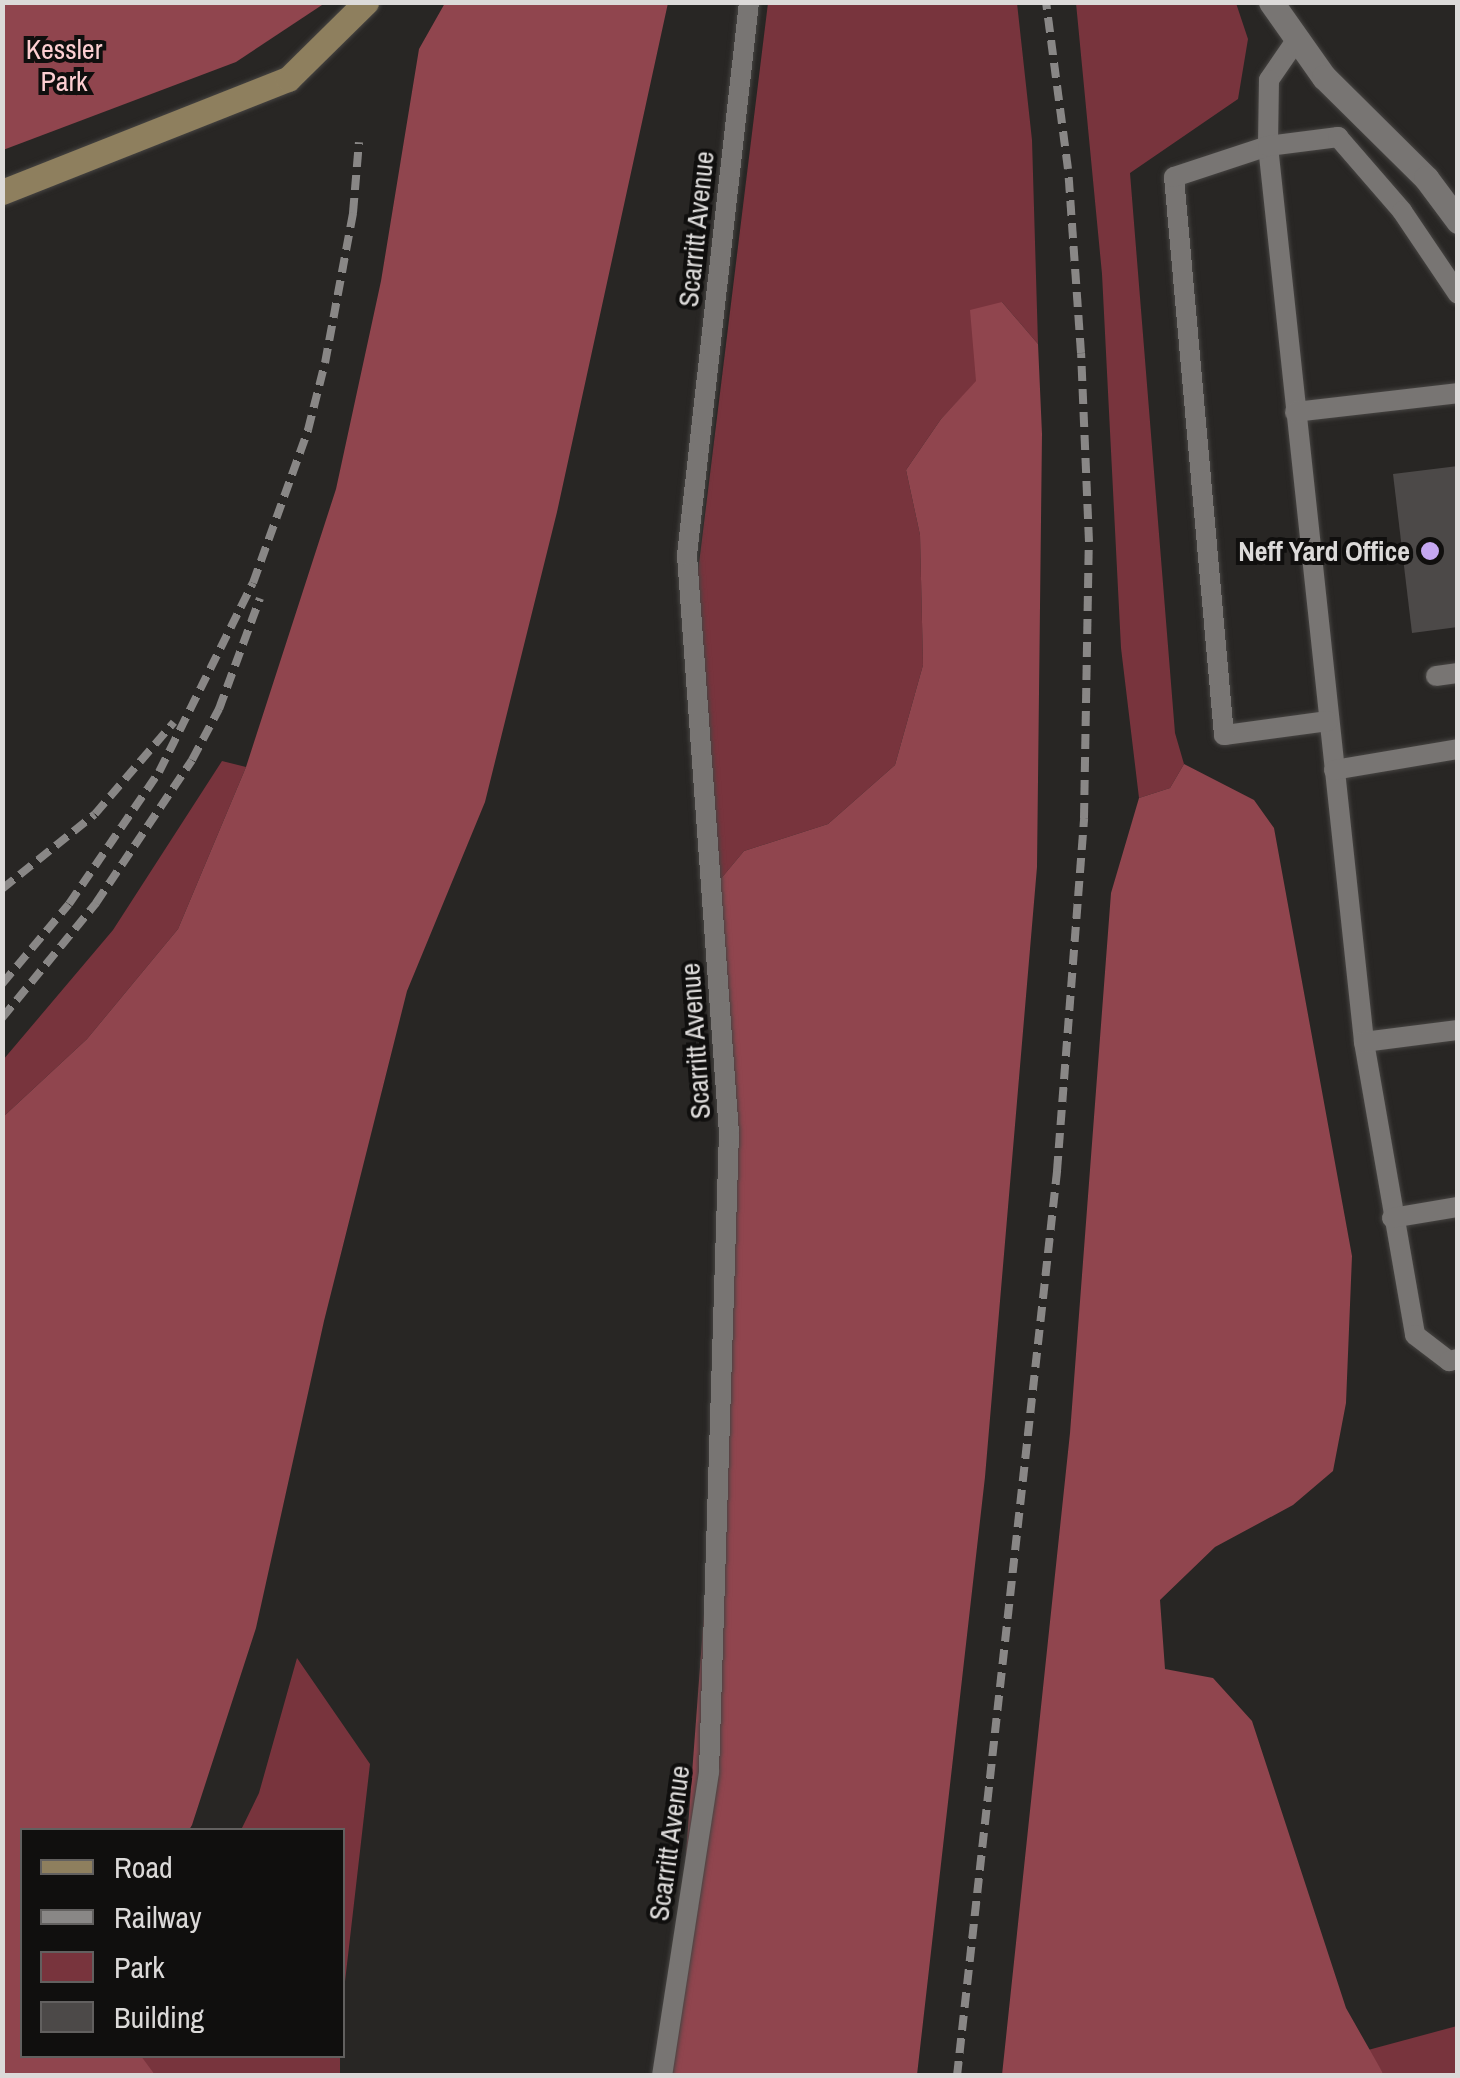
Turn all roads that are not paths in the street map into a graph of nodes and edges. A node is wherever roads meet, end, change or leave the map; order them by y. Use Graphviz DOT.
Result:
graph roads {
  1 [pos="366,2"];
  2 [pos="749,2"];
  3 [pos="1271,2"];
  4 [pos="1295,42"];
  5 [pos="1268,146"];
  6 [pos="2,192"];
  7 [pos="1458,221"];
  8 [pos="1458,294"];
  9 [pos="1458,393"];
  10 [pos="1295,412"];
  11 [pos="1328,721"];
  12 [pos="1458,748"];
  13 [pos="1334,770"];
  14 [pos="1458,1030"];
  15 [pos="1364,1042"];
  16 [pos="1458,1207"];
  17 [pos="1392,1218"];
  18 [pos="1458,1359"];
  19 [pos="662,2076"];
  1 -- 6 [label="main road"];
  2 -- 19 [label="lane, Scarritt Avenue"];
  3 -- 4 [label="street"];
  4 -- 5 [label="lane"];
  4 -- 7 [label="street"];
  5 -- 8 [label="lane"];
  5 -- 10 [label="lane"];
  5 -- 11 [label="lane"];
  9 -- 10 [label="lane"];
  10 -- 11 [label="lane"];
  11 -- 13 [label="lane"];
  12 -- 13 [label="lane"];
  13 -- 15 [label="lane"];
  14 -- 15 [label="lane"];
  15 -- 17 [label="lane"];
  16 -- 17 [label="lane"];
  17 -- 18 [label="lane"];
}
